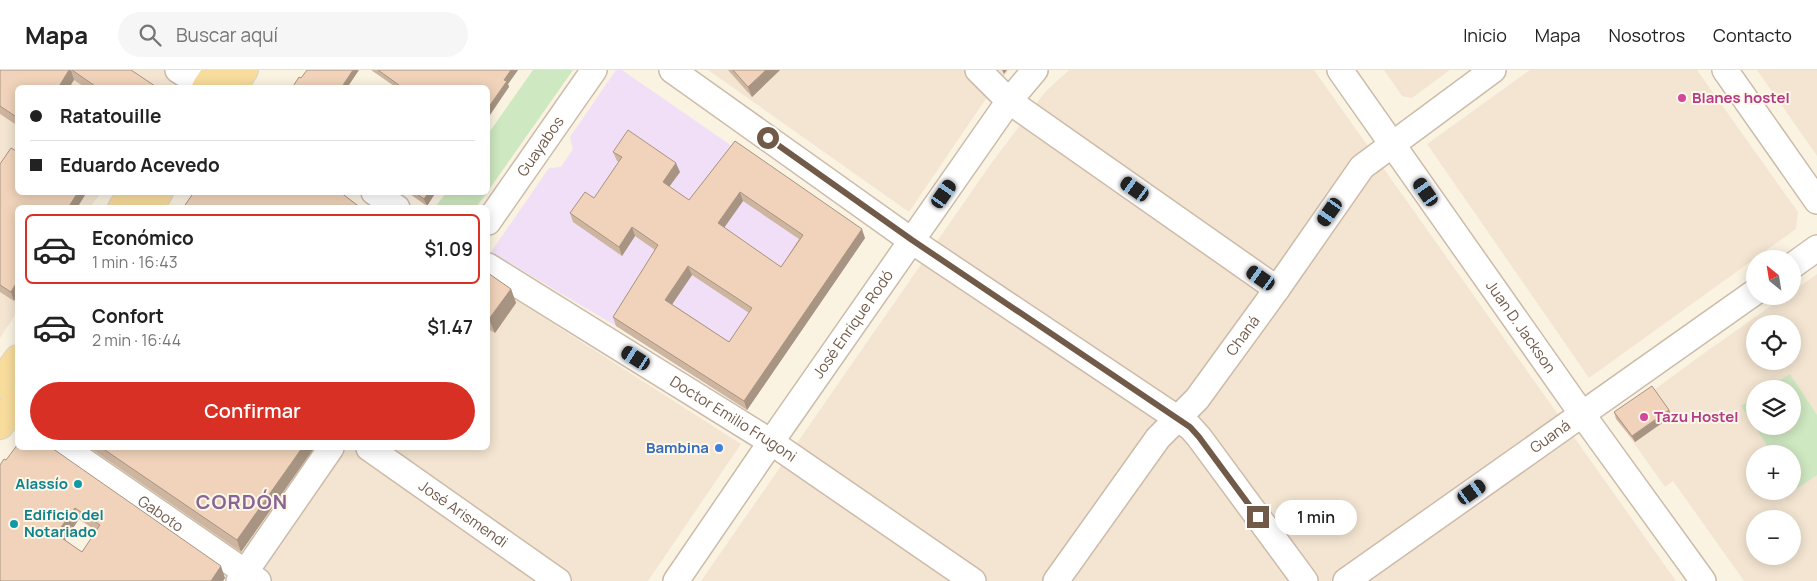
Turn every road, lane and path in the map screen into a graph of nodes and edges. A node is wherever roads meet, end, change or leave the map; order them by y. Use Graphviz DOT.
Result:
graph roads {
  1 [pos="178,70"];
  2 [pos="244,70"];
  3 [pos="594,70"];
  4 [pos="672,70"];
  5 [pos="978,70"];
  6 [pos="1035,70"];
  7 [pos="1340,70"];
  8 [pos="1493,70"];
  9 [pos="1725,70"];
  10 [pos="214,84"];
  11 [pos="1009,101"];
  12 [pos="1392,144"];
  13 [pos="378,195"];
  14 [pos="1817,201"];
  15 [pos="393,205"];
  16 [pos="490,219"];
  17 [pos="912,240"];
  18 [pos="1817,248"];
  19 [pos="1801,260"];
  20 [pos="490,267"];
  21 [pos="1277,288"];
  22 [pos="1746,298"];
  23 [pos="15,363"];
  24 [pos="0,384"];
  25 [pos="1582,414"];
  26 [pos="1179,419"];
  27 [pos="770,442"];
  28 [pos="68,450"];
  29 [pos="330,450"];
  30 [pos="372,450"];
  31 [pos="247,578"];
  32 [pos="558,581"];
  33 [pos="676,581"];
  34 [pos="973,581"];
  35 [pos="1056,581"];
  36 [pos="1305,581"];
  37 [pos="1346,581"];
  38 [pos="1703,581"];
  1 -- 10 [label="street"];
  2 -- 10 [label="main road"];
  3 -- 16 [label="street, Guayabos"];
  4 -- 17 [label="street"];
  5 -- 11 [label="street"];
  6 -- 11 [label="street, José Enrique Rodó"];
  7 -- 12 [label="street, Juan D. Jackson"];
  8 -- 12 [label="street, Chaná"];
  9 -- 14 [label="street"];
  11 -- 17 [label="street, José Enrique Rodó"];
  11 -- 21 [label="street"];
  12 -- 21 [label="street, Chaná"];
  12 -- 25 [label="street, Juan D. Jackson"];
  13 -- 15 [label="street"];
  17 -- 26 [label="street"];
  17 -- 27 [label="street, José Enrique Rodó"];
  18 -- 19 [label="street"];
  20 -- 27 [label="street, Doctor Emilio Frugoni"];
  21 -- 26 [label="street, Chaná"];
  22 -- 25 [label="street, Guaná"];
  23 -- 24 [label="main road"];
  25 -- 37 [label="street, Guaná"];
  25 -- 38 [label="street, Juan D. Jackson"];
  26 -- 35 [label="street, Chaná"];
  26 -- 36 [label="street"];
  27 -- 33 [label="street, José Enrique Rodó"];
  27 -- 34 [label="street, Doctor Emilio Frugoni"];
  28 -- 31 [label="street, Gaboto"];
  29 -- 31 [label="street"];
  30 -- 32 [label="street, José Arismendi"];
}
